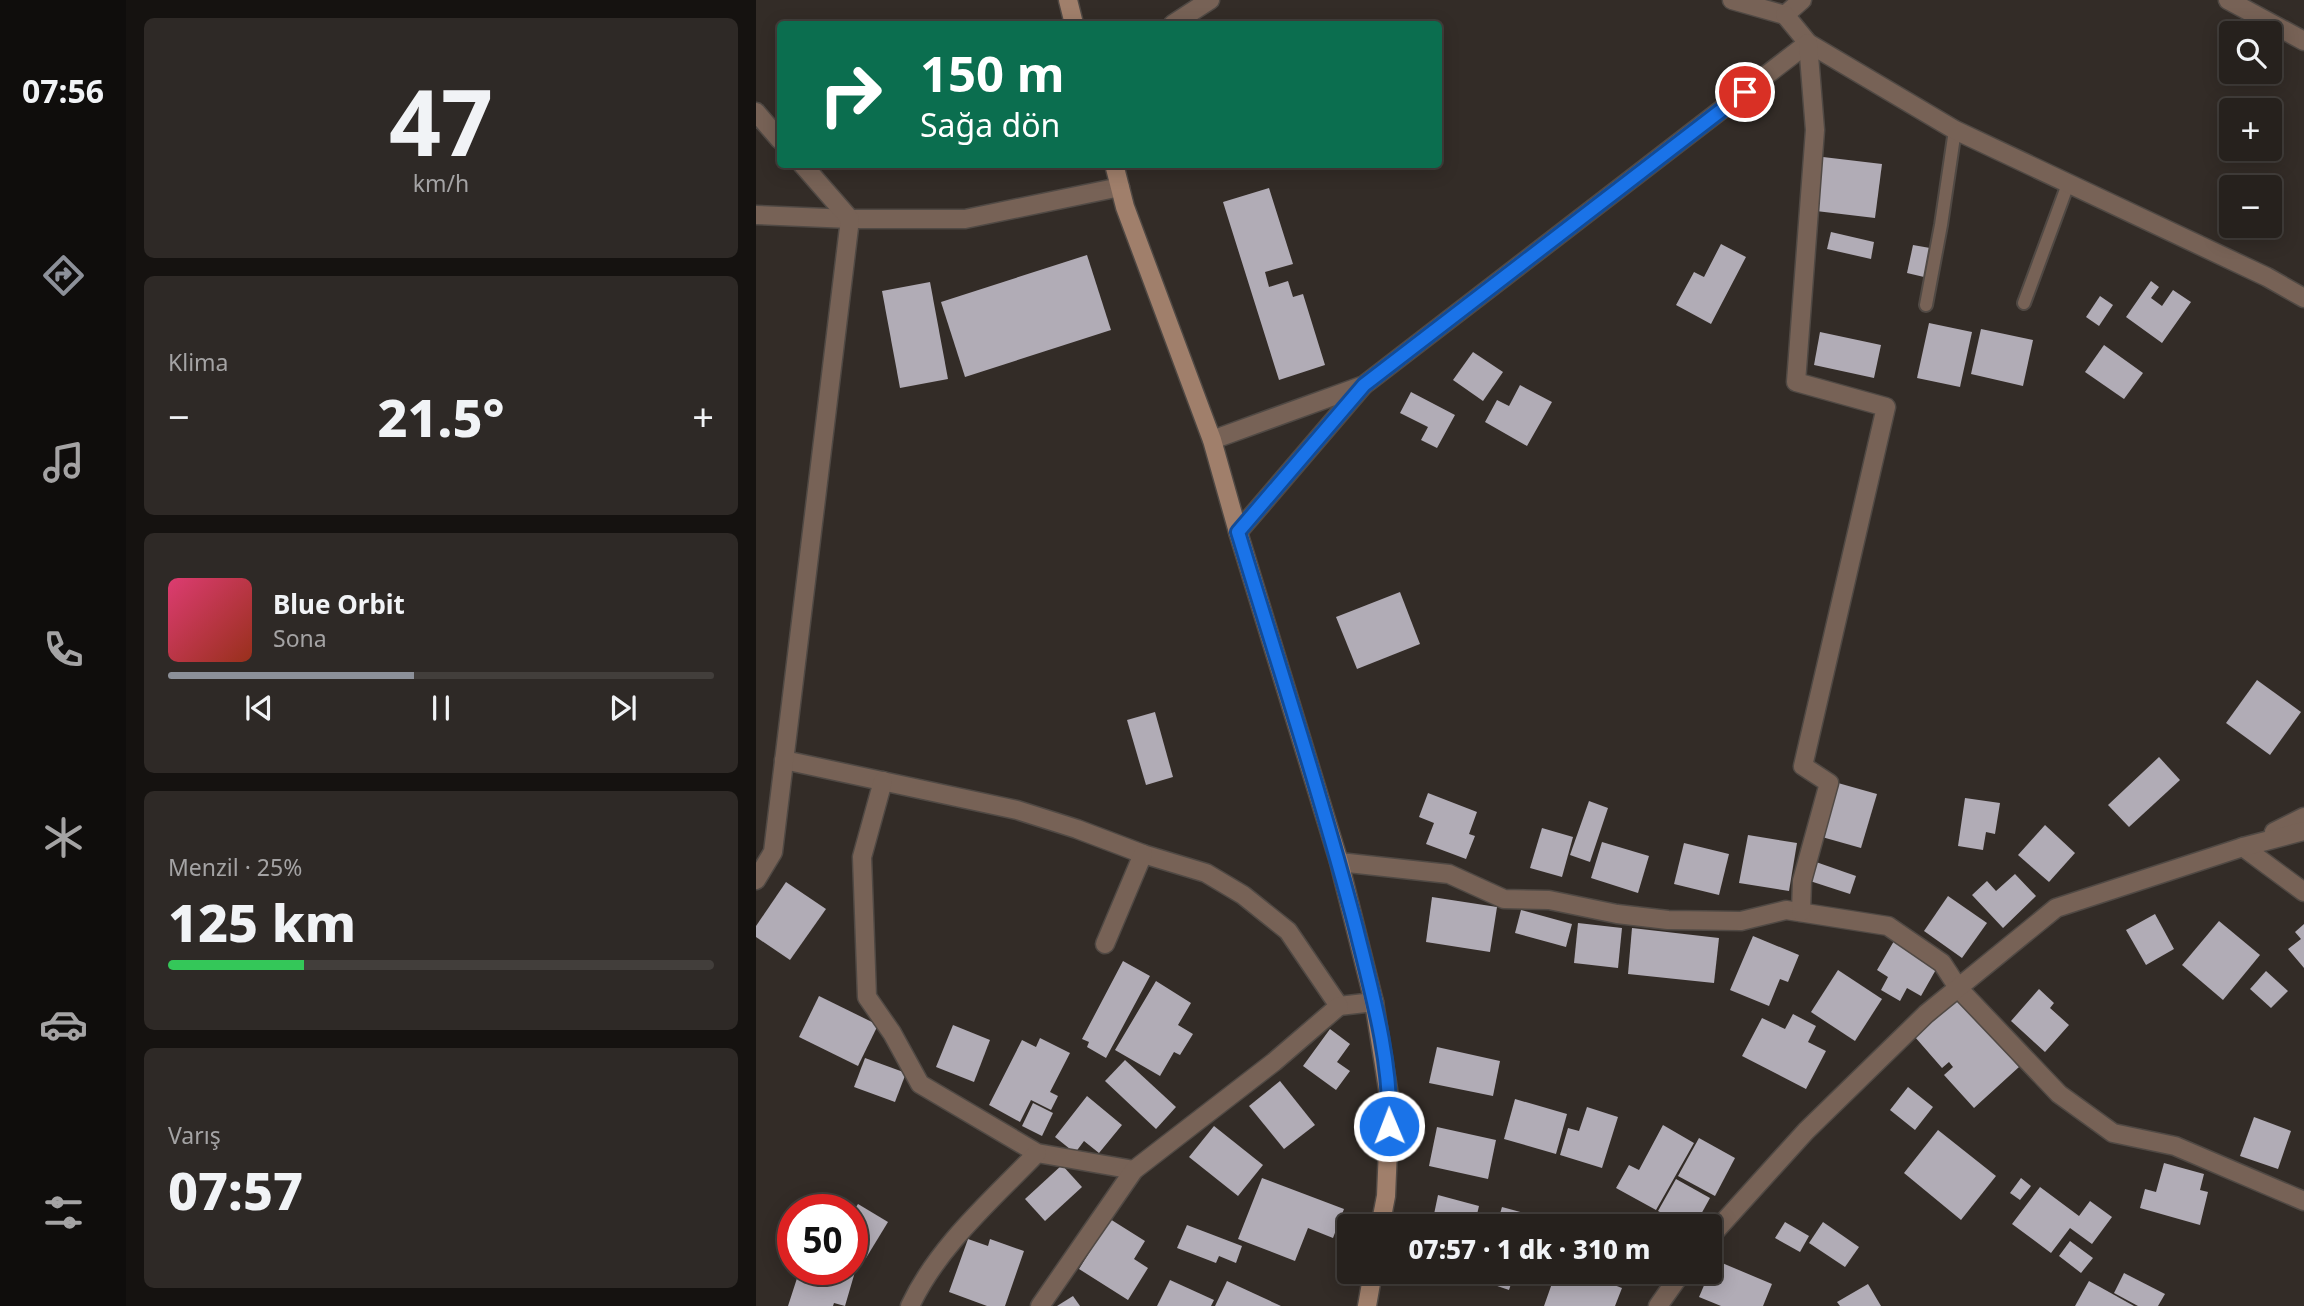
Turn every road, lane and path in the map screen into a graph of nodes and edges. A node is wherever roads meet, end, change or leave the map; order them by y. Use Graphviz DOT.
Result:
graph roads {
  1 [pos="1068,0"];
  2 [pos="1210,0"];
  3 [pos="1732,0"];
  4 [pos="1802,0"];
  5 [pos="2228,0"];
  6 [pos="1786,15"];
  7 [pos="1073,21"];
  8 [pos="1178,21"];
  9 [pos="2304,41"];
  10 [pos="1808,43"];
  11 [pos="756,113"];
  12 [pos="1955,130"];
  13 [pos="777,137"];
  14 [pos="805,168"];
  15 [pos="1115,168"];
  16 [pos="2068,184"];
  17 [pos="1120,187"];
  18 [pos="756,215"];
  19 [pos="850,219"];
  20 [pos="2304,298"];
  21 [pos="2024,303"];
  22 [pos="1926,304"];
  23 [pos="1364,385"];
  24 [pos="1212,440"];
  25 [pos="1238,532"];
  26 [pos="784,760"];
  27 [pos="883,781"];
  28 [pos="2304,817"];
  29 [pos="2304,831"];
  30 [pos="2243,847"];
  31 [pos="1143,854"];
  32 [pos="1339,862"];
  33 [pos="756,880"];
  34 [pos="2304,892"];
  35 [pos="1801,912"];
  36 [pos="1105,944"];
  37 [pos="1959,989"];
  38 [pos="1374,1002"];
  39 [pos="1339,1006"];
  40 [pos="1037,1153"];
  41 [pos="1134,1170"];
  42 [pos="2304,1201"];
  43 [pos="1383,1214"];
  44 [pos="1722,1224"];
  45 [pos="1371,1284"];
  46 [pos="1674,1284"];
  47 [pos="910,1306"];
  48 [pos="1040,1306"];
  49 [pos="1367,1306"];
  50 [pos="1658,1306"];
  1 -- 7 [label="main road"];
  2 -- 8 [label="street"];
  3 -- 6 [label="street"];
  4 -- 6 [label="street"];
  5 -- 9 [label="street"];
  6 -- 10 [label="street"];
  10 -- 12 [label="street"];
  10 -- 23 [label="street"];
  10 -- 35 [label="street"];
  11 -- 13 [label="street"];
  12 -- 16 [label="street"];
  12 -- 22 [label="lane"];
  14 -- 19 [label="street"];
  15 -- 17 [label="main road"];
  16 -- 20 [label="street"];
  16 -- 21 [label="lane"];
  17 -- 19 [label="street"];
  17 -- 24 [label="main road"];
  18 -- 19 [label="street"];
  19 -- 26 [label="street"];
  23 -- 24 [label="street"];
  23 -- 25 [label="street"];
  24 -- 25 [label="main road"];
  25 -- 32 [label="main road"];
  26 -- 27 [label="street"];
  26 -- 33 [label="street"];
  27 -- 31 [label="street"];
  27 -- 40 [label="street"];
  28 -- 30 [label="street"];
  29 -- 30 [label="street"];
  30 -- 34 [label="street"];
  30 -- 37 [label="street"];
  31 -- 36 [label="street"];
  31 -- 39 [label="street"];
  32 -- 35 [label="street"];
  32 -- 38 [label="main road"];
  35 -- 37 [label="street"];
  37 -- 42 [label="street"];
  37 -- 44 [label="street"];
  38 -- 39 [label="street"];
  38 -- 43 [label="main road"];
  39 -- 41 [label="street"];
  40 -- 41 [label="street"];
  40 -- 47 [label="street"];
  41 -- 48 [label="street"];
  45 -- 49 [label="main road"];
  46 -- 50 [label="street"];
}
